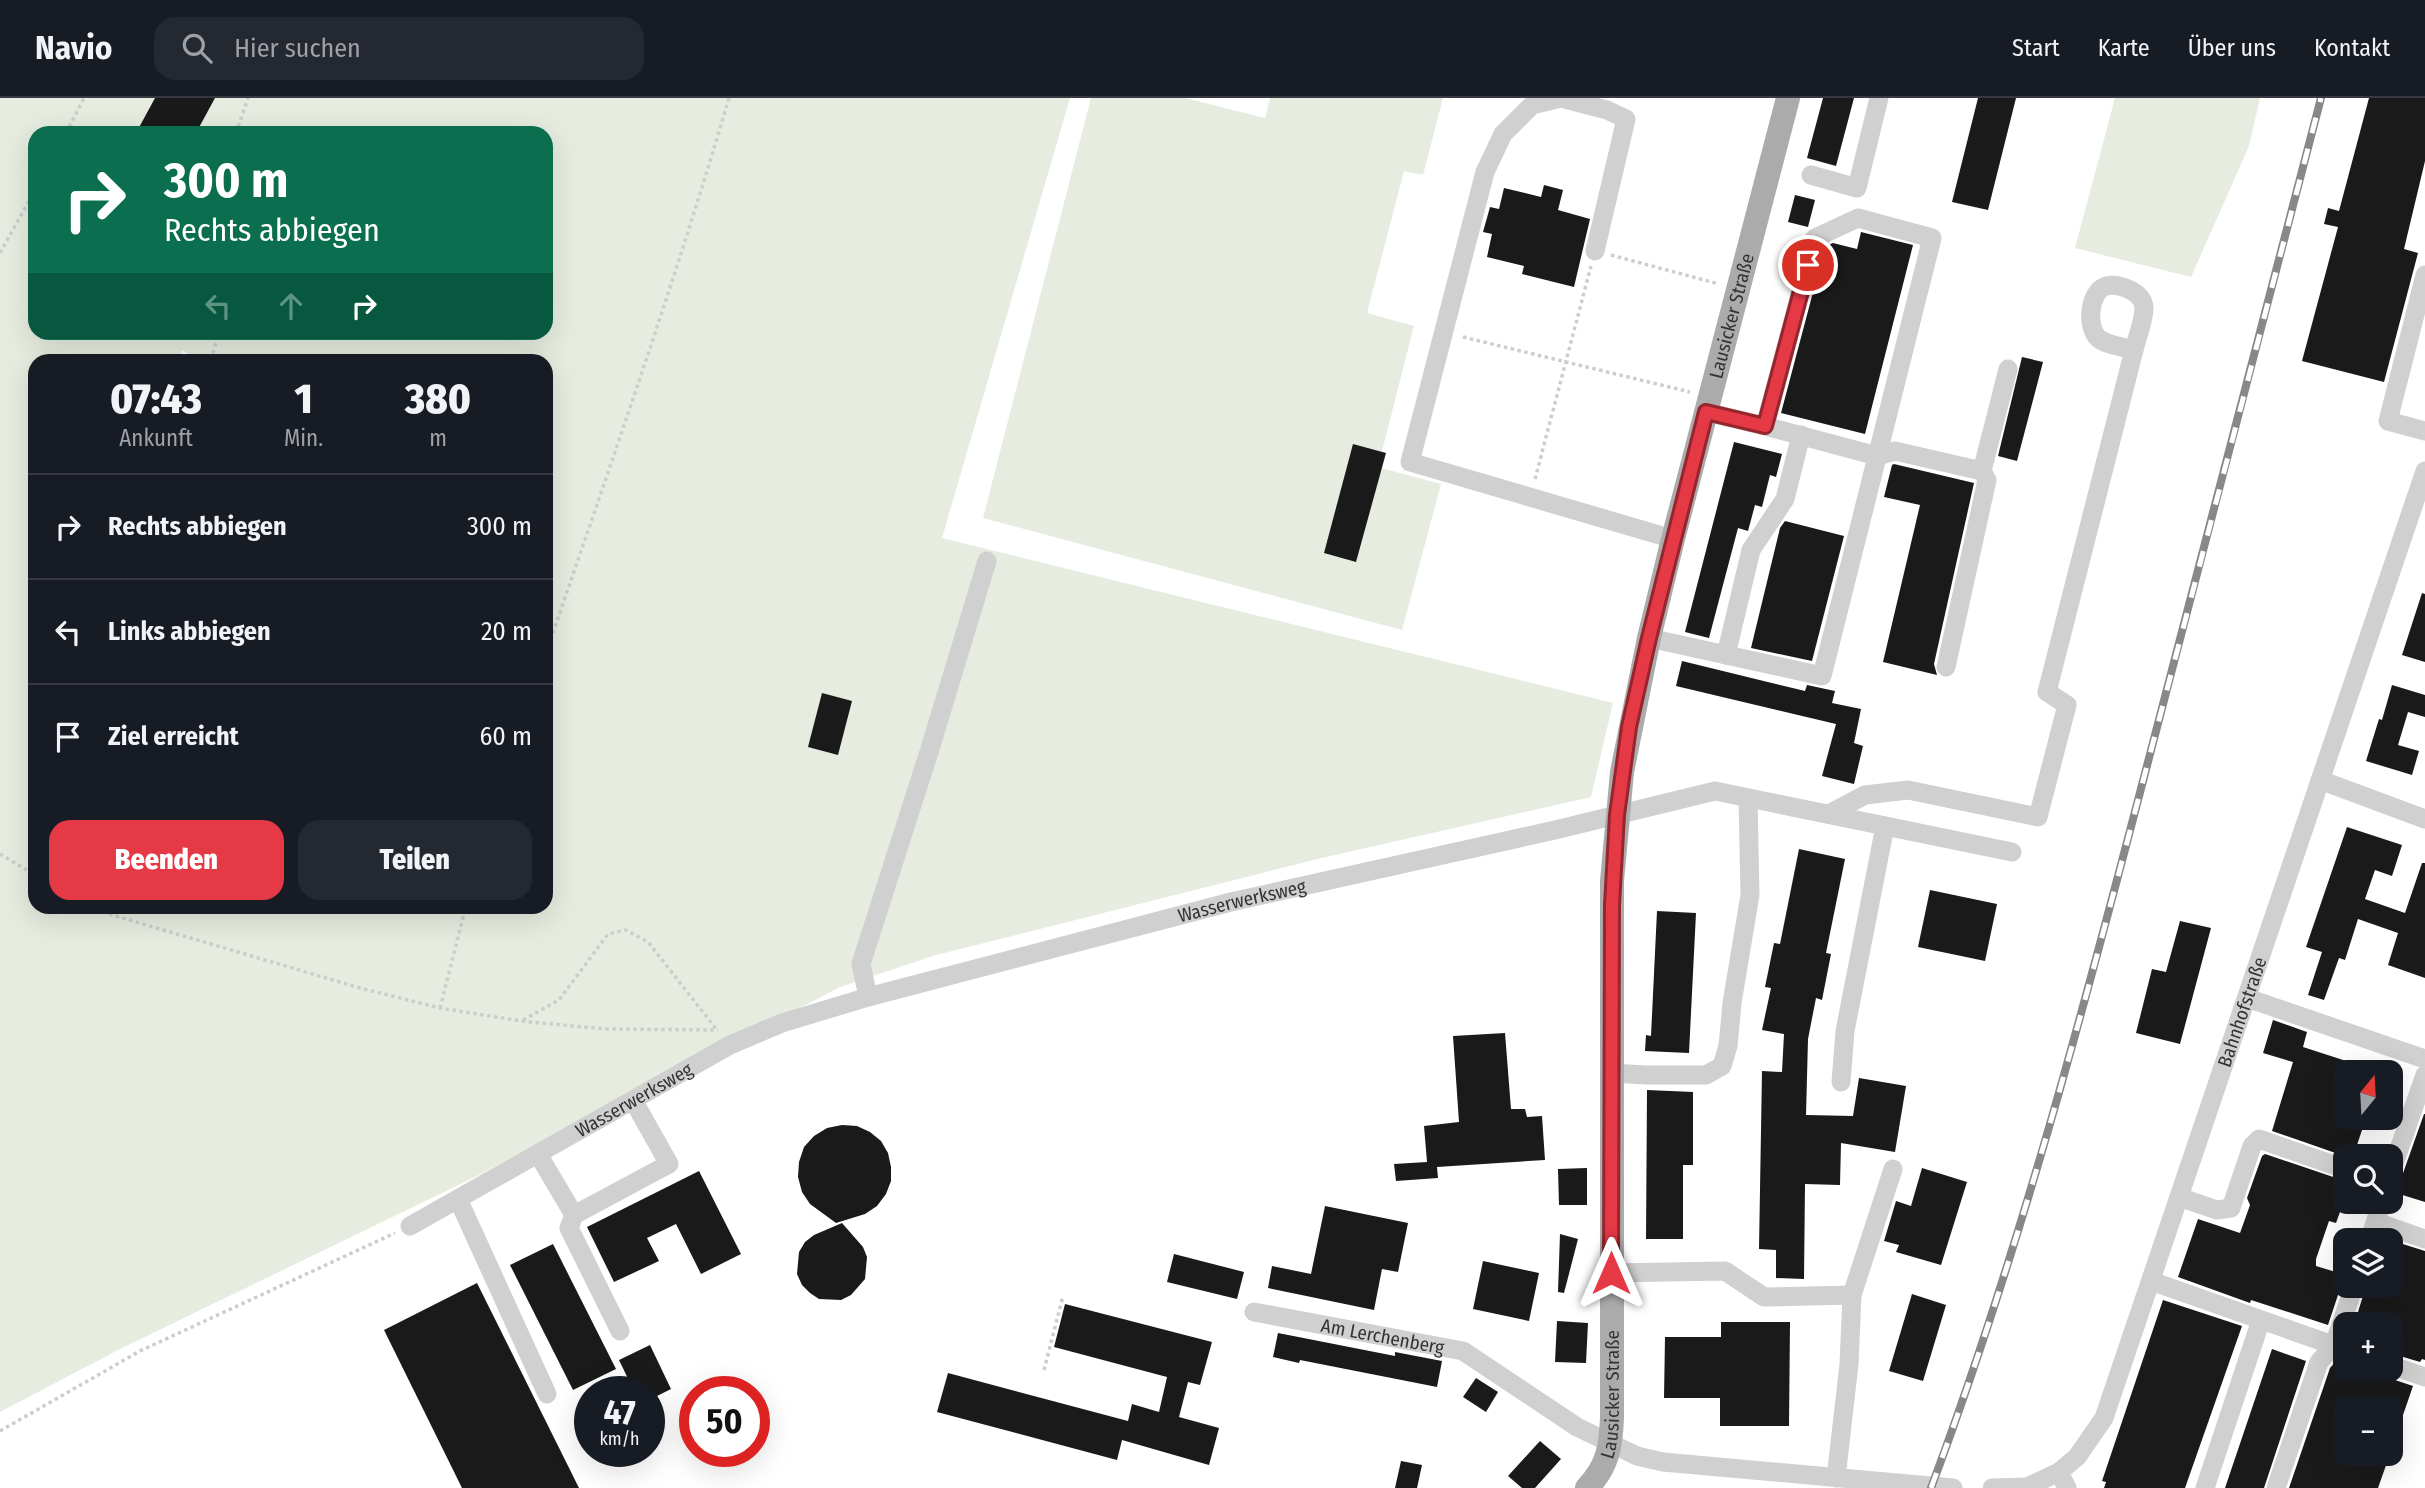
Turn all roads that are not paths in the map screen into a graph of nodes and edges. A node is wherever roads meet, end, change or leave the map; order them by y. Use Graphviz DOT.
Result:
graph roads {
  1 [pos="1788,98"];
  2 [pos="1879,98"];
  3 [pos="1811,175"];
  4 [pos="1595,251"];
  5 [pos="2425,275"];
  6 [pos="2134,350"];
  7 [pos="2008,369"];
  8 [pos="1708,405"];
  9 [pos="1765,426"];
  10 [pos="2425,430"];
  11 [pos="1801,435"];
  12 [pos="1877,456"];
  13 [pos="1982,471"];
  14 [pos="2425,471"];
  15 [pos="1673,539"];
  16 [pos="987,561"];
  17 [pos="1649,638"];
  18 [pos="1726,654"];
  19 [pos="1946,667"];
  20 [pos="2320,780"];
  21 [pos="1748,798"];
  22 [pos="1829,814"];
  23 [pos="1617,815"];
  24 [pos="2425,819"];
  25 [pos="1885,826"];
  26 [pos="2012,852"];
  27 [pos="868,997"];
  28 [pos="2247,998"];
  29 [pos="2425,1059"];
  30 [pos="1611,1073"];
  31 [pos="2425,1075"];
  32 [pos="1841,1082"];
  33 [pos="633,1100"];
  34 [pos="2401,1144"];
  35 [pos="538,1154"];
  36 [pos="2333,1164"];
  37 [pos="1893,1168"];
  38 [pos="2179,1197"];
  39 [pos="458,1199"];
  40 [pos="573,1215"];
  41 [pos="410,1226"];
  42 [pos="2403,1236"];
  43 [pos="2425,1239"];
  44 [pos="1611,1273"];
  45 [pos="2151,1281"];
  46 [pos="1852,1295"];
  47 [pos="1254,1312"];
  48 [pos="2261,1320"];
  49 [pos="620,1331"];
  50 [pos="2333,1345"];
  51 [pos="2333,1352"];
  52 [pos="2403,1369"];
  53 [pos="2425,1377"];
  54 [pos="547,1394"];
  55 [pos="1611,1444"];
  56 [pos="1836,1478"];
  57 [pos="2063,1480"];
  58 [pos="1587,1488"];
  59 [pos="1953,1488"];
  60 [pos="1992,1488"];
  61 [pos="2205,1488"];
  62 [pos="2276,1488"];
  1 -- 8 [label="main road, Lausicker Straße"];
  2 -- 3 [label="street"];
  4 -- 15 [label="street"];
  5 -- 10 [label="street"];
  6 -- 22 [label="street"];
  7 -- 13 [label="street"];
  8 -- 9 [label="street"];
  8 -- 15 [label="main road, Lausicker Straße"];
  9 -- 11 [label="street"];
  9 -- 12 [label="street"];
  11 -- 12 [label="street"];
  11 -- 18 [label="street"];
  12 -- 13 [label="street"];
  12 -- 18 [label="street"];
  13 -- 19 [label="street"];
  14 -- 20 [label="street, Bahnhofstraße"];
  15 -- 17 [label="main road, Lausicker Straße"];
  16 -- 27 [label="street"];
  17 -- 18 [label="street"];
  17 -- 23 [label="main road, Lausicker Straße"];
  20 -- 24 [label="street"];
  20 -- 28 [label="street, Bahnhofstraße"];
  21 -- 22 [label="street, Wasserwerksweg"];
  21 -- 23 [label="street, Wasserwerksweg"];
  21 -- 30 [label="street"];
  22 -- 25 [label="street, Wasserwerksweg"];
  23 -- 27 [label="street, Wasserwerksweg"];
  23 -- 30 [label="main road, Lausicker Straße"];
  25 -- 26 [label="street, Wasserwerksweg"];
  25 -- 32 [label="street"];
  27 -- 33 [label="street, Wasserwerksweg"];
  28 -- 29 [label="street"];
  28 -- 38 [label="street, Bahnhofstraße"];
  30 -- 44 [label="main road, Lausicker Straße"];
  31 -- 34 [label="street"];
  33 -- 35 [label="street, Wasserwerksweg"];
  33 -- 40 [label="street"];
  35 -- 39 [label="street, Wasserwerksweg"];
  35 -- 40 [label="street"];
  36 -- 38 [label="street"];
  37 -- 46 [label="street"];
  38 -- 45 [label="street, Bahnhofstraße"];
  39 -- 41 [label="street, Wasserwerksweg"];
  39 -- 54 [label="street"];
  40 -- 49 [label="street"];
  42 -- 43 [label="street"];
  44 -- 46 [label="street"];
  44 -- 55 [label="main road, Lausicker Straße"];
  45 -- 48 [label="street"];
  45 -- 57 [label="street, Bahnhofstraße"];
  46 -- 56 [label="street"];
  47 -- 55 [label="street, Am Lerchenberg"];
  48 -- 50 [label="street"];
  48 -- 61 [label="street"];
  51 -- 62 [label="street"];
  52 -- 53 [label="street"];
  55 -- 56 [label="street, Am Lerchenberg"];
  55 -- 58 [label="main road, Lausicker Straße"];
  56 -- 59 [label="street, Am Lerchenberg"];
  57 -- 60 [label="street, Bahnhofstraße"];
}
